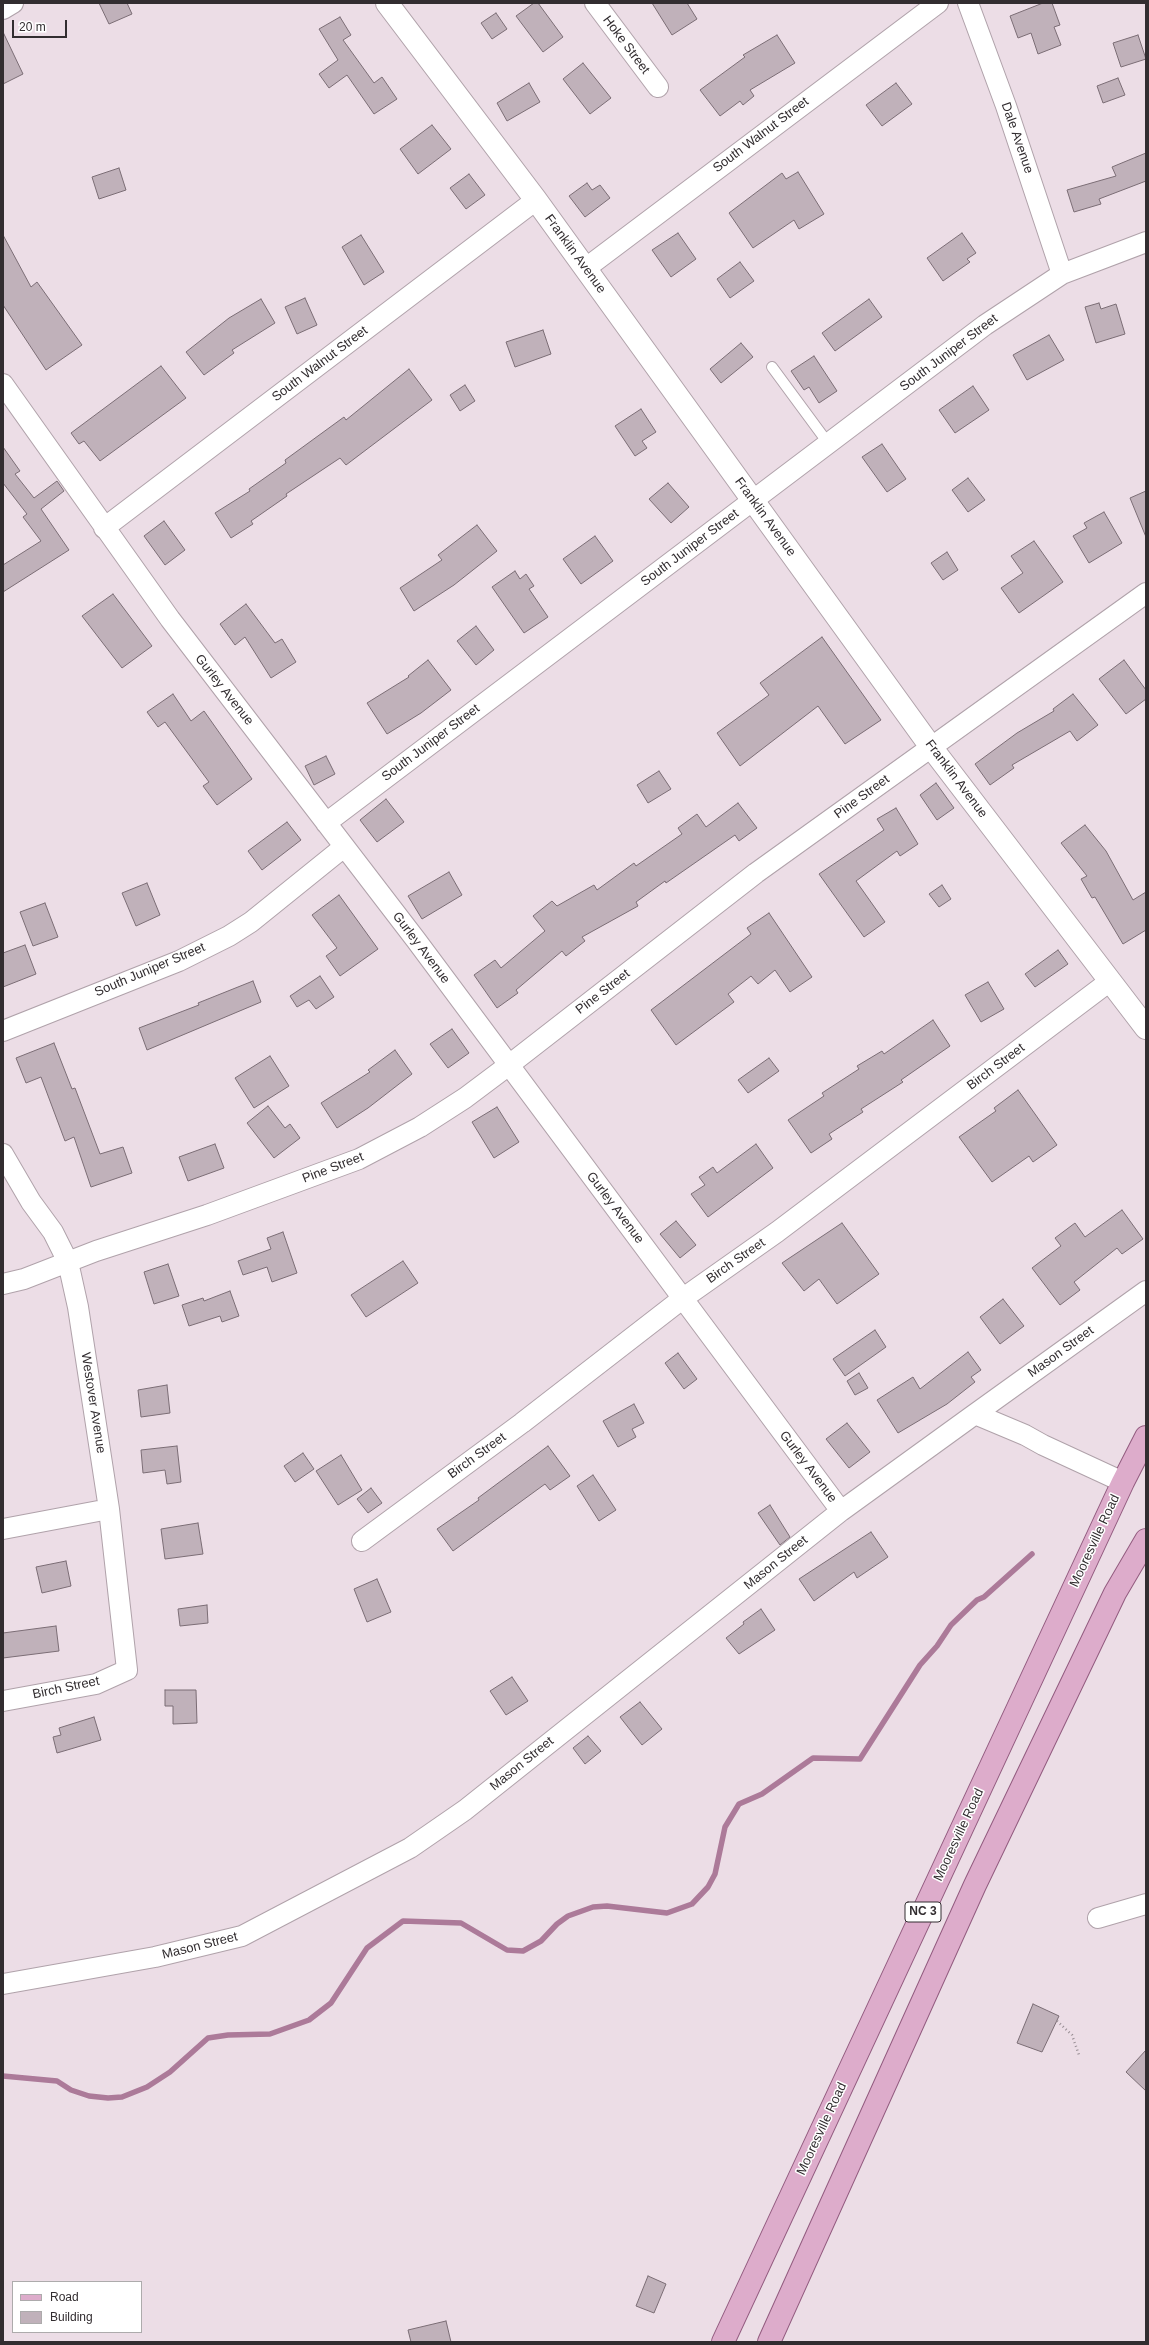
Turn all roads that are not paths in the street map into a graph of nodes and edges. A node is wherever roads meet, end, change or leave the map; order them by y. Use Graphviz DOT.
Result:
graph roads {
  1 [pos="13,3"];
  2 [pos="387,3"];
  3 [pos="595,3"];
  4 [pos="938,3"];
  5 [pos="968,3"];
  6 [pos="3,9"];
  7 [pos="658,87"];
  8 [pos="536,200"];
  9 [pos="1146,242"];
  10 [pos="586,268"];
  11 [pos="1062,274"];
  12 [pos="772,368"];
  13 [pos="3,384"];
  14 [pos="828,443"];
  15 [pos="754,501"];
  16 [pos="104,528"];
  17 [pos="1146,593"];
  18 [pos="932,747"];
  19 [pos="326,823"];
  20 [pos="344,847"];
  21 [pos="1110,981"];
  22 [pos="1146,1028"];
  23 [pos="3,1031"];
  24 [pos="509,1065"];
  25 [pos="3,1154"];
  26 [pos="68,1262"];
  27 [pos="3,1284"];
  28 [pos="1146,1291"];
  29 [pos="682,1299"];
  30 [pos="975,1414"];
  31 [pos="1146,1437"];
  32 [pos="1123,1482"];
  33 [pos="109,1509"];
  34 [pos="841,1511"];
  35 [pos="3,1529"];
  36 [pos="1146,1540"];
  37 [pos="362,1541"];
  38 [pos="127,1670"];
  39 [pos="3,1701"];
  40 [pos="1146,1904"];
  41 [pos="1098,1918"];
  42 [pos="3,1984"];
  43 [pos="723,2342"];
  44 [pos="769,2342"];
  1 -- 6 [label="street"];
  2 -- 8 [label="street, Franklin Avenue"];
  3 -- 7 [label="street, Hoke Street"];
  4 -- 10 [label="street, South Walnut Street"];
  5 -- 11 [label="street, Dale Avenue"];
  8 -- 10 [label="street, Franklin Avenue"];
  8 -- 16 [label="street, South Walnut Street"];
  9 -- 11 [label="street, South Juniper Street"];
  10 -- 15 [label="street, Franklin Avenue"];
  11 -- 14 [label="street, South Juniper Street"];
  12 -- 14 [label="lane"];
  13 -- 16 [label="street, Gurley Avenue"];
  14 -- 15 [label="street, South Juniper Street"];
  15 -- 18 [label="street, Franklin Avenue"];
  15 -- 19 [label="street, South Juniper Street"];
  16 -- 19 [label="street, Gurley Avenue"];
  17 -- 18 [label="street, Pine Street"];
  18 -- 21 [label="street, Franklin Avenue"];
  18 -- 24 [label="street, Pine Street"];
  19 -- 20 [label="street, Gurley Avenue"];
  20 -- 23 [label="street, South Juniper Street"];
  20 -- 24 [label="street, Gurley Avenue"];
  21 -- 22 [label="street, Franklin Avenue"];
  21 -- 29 [label="street, Birch Street"];
  24 -- 26 [label="street, Pine Street"];
  24 -- 29 [label="street, Gurley Avenue"];
  25 -- 26 [label="street, Westover Avenue"];
  26 -- 27 [label="street, Pine Street"];
  26 -- 33 [label="street, Westover Avenue"];
  28 -- 30 [label="street, Mason Street"];
  29 -- 34 [label="street, Gurley Avenue"];
  29 -- 37 [label="street, Birch Street"];
  30 -- 32 [label="street"];
  30 -- 34 [label="street, Mason Street"];
  31 -- 32 [label="main road, Mooresville Road / NC 3"];
  32 -- 43 [label="main road, Mooresville Road / NC 3"];
  33 -- 35 [label="street"];
  33 -- 38 [label="street, Westover Avenue"];
  34 -- 42 [label="street, Mason Street"];
  36 -- 44 [label="main road, NC 3"];
  38 -- 39 [label="street, Birch Street"];
  40 -- 41 [label="street"];
}
